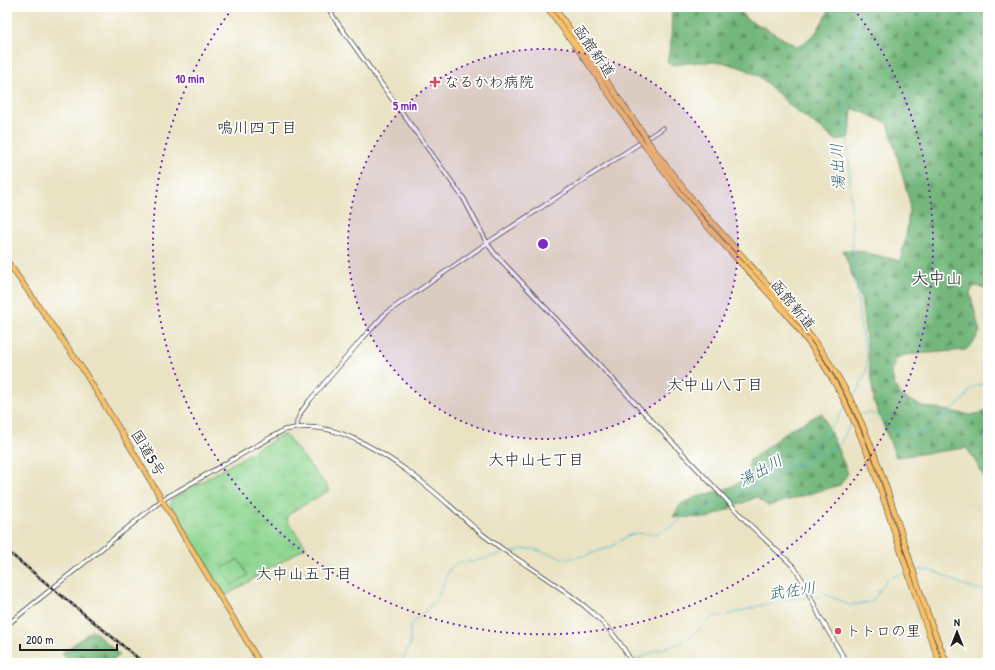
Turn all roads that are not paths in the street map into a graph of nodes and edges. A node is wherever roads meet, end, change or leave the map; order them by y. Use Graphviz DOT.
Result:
graph roads {
  1 [pos="328,7"];
  2 [pos="547,7"];
  3 [pos="554,7"];
  4 [pos="663,128"];
  5 [pos="642,138"];
  6 [pos="487,243"];
  7 [pos="7,261"];
  8 [pos="842,389"];
  9 [pos="297,427"];
  10 [pos="162,500"];
  11 [pos="908,564"];
  12 [pos="912,576"];
  13 [pos="7,625"];
  14 [pos="260,663"];
  15 [pos="632,663"];
  16 [pos="847,663"];
  17 [pos="940,663"];
  18 [pos="947,663"];
  1 -- 6 [label="street"];
  2 -- 5 [label="highway, 函館新道"];
  3 -- 5 [label="highway, 函館新道"];
  4 -- 6 [label="street"];
  5 -- 8 [label="highway, 函館新道, bridge"];
  6 -- 9 [label="street"];
  6 -- 16 [label="street"];
  7 -- 10 [label="highway, 国道5号"];
  8 -- 11 [label="highway, 函館新道"];
  8 -- 11 [label="highway, 函館新道"];
  9 -- 10 [label="street"];
  9 -- 15 [label="street"];
  10 -- 13 [label="street"];
  10 -- 14 [label="highway, 国道5号"];
  11 -- 12 [label="highway, 函館新道"];
  12 -- 17 [label="highway, 函館新道"];
  12 -- 18 [label="highway, 函館新道"];
}
